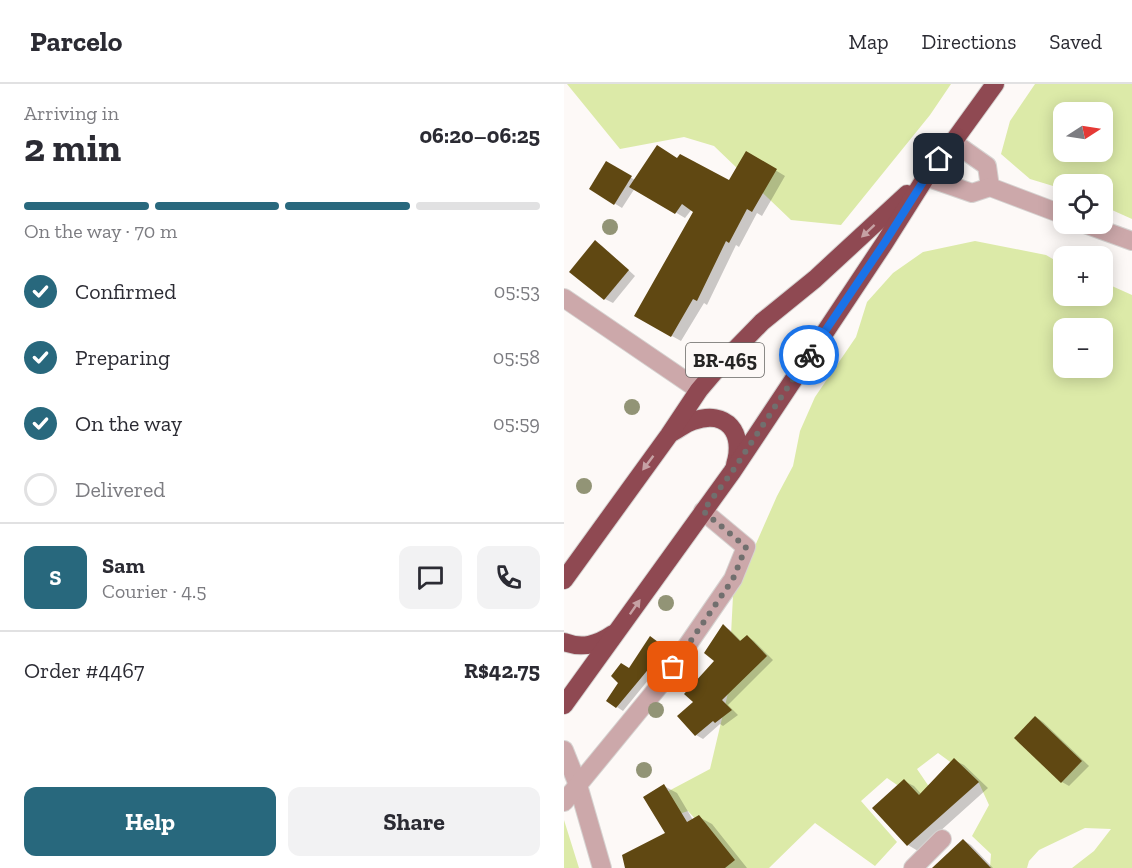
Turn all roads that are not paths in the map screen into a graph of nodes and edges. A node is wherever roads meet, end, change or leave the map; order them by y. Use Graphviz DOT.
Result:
graph roads {
  1 [pos="994,84"];
  2 [pos="953,142"];
  3 [pos="926,177"];
  4 [pos="990,187"];
  5 [pos="1053,211"];
  6 [pos="1113,234"];
  7 [pos="1132,241"];
  8 [pos="564,298"];
  9 [pos="699,390"];
  10 [pos="669,435"];
  11 [pos="732,472"];
  12 [pos="703,511"];
  13 [pos="564,579"];
  14 [pos="618,631"];
  15 [pos="564,642"];
  16 [pos="564,705"];
  17 [pos="564,750"];
  18 [pos="578,785"];
  19 [pos="564,802"];
  20 [pos="942,839"];
  21 [pos="602,868"];
  22 [pos="913,868"];
  1 -- 2 [label="highway, BR-465"];
  2 -- 3 [label="highway, BR-465"];
  2 -- 4 [label="street"];
  3 -- 4 [label="street"];
  3 -- 9 [label="highway, BR-465, one-way"];
  3 -- 11 [label="highway, BR-465"];
  4 -- 5 [label="street"];
  6 -- 7 [label="street"];
  8 -- 9 [label="street"];
  9 -- 10 [label="highway, BR-465"];
  10 -- 11 [label="highway"];
  10 -- 13 [label="highway, BR-465, one-way"];
  11 -- 12 [label="highway, BR-465"];
  14 -- 12 [label="highway, BR-465, one-way"];
  12 -- 18 [label="street"];
  14 -- 15 [label="highway"];
  14 -- 16 [label="highway, BR-465"];
  17 -- 18 [label="street"];
  18 -- 19 [label="street"];
  18 -- 21 [label="street"];
  20 -- 22 [label="street"];
}
